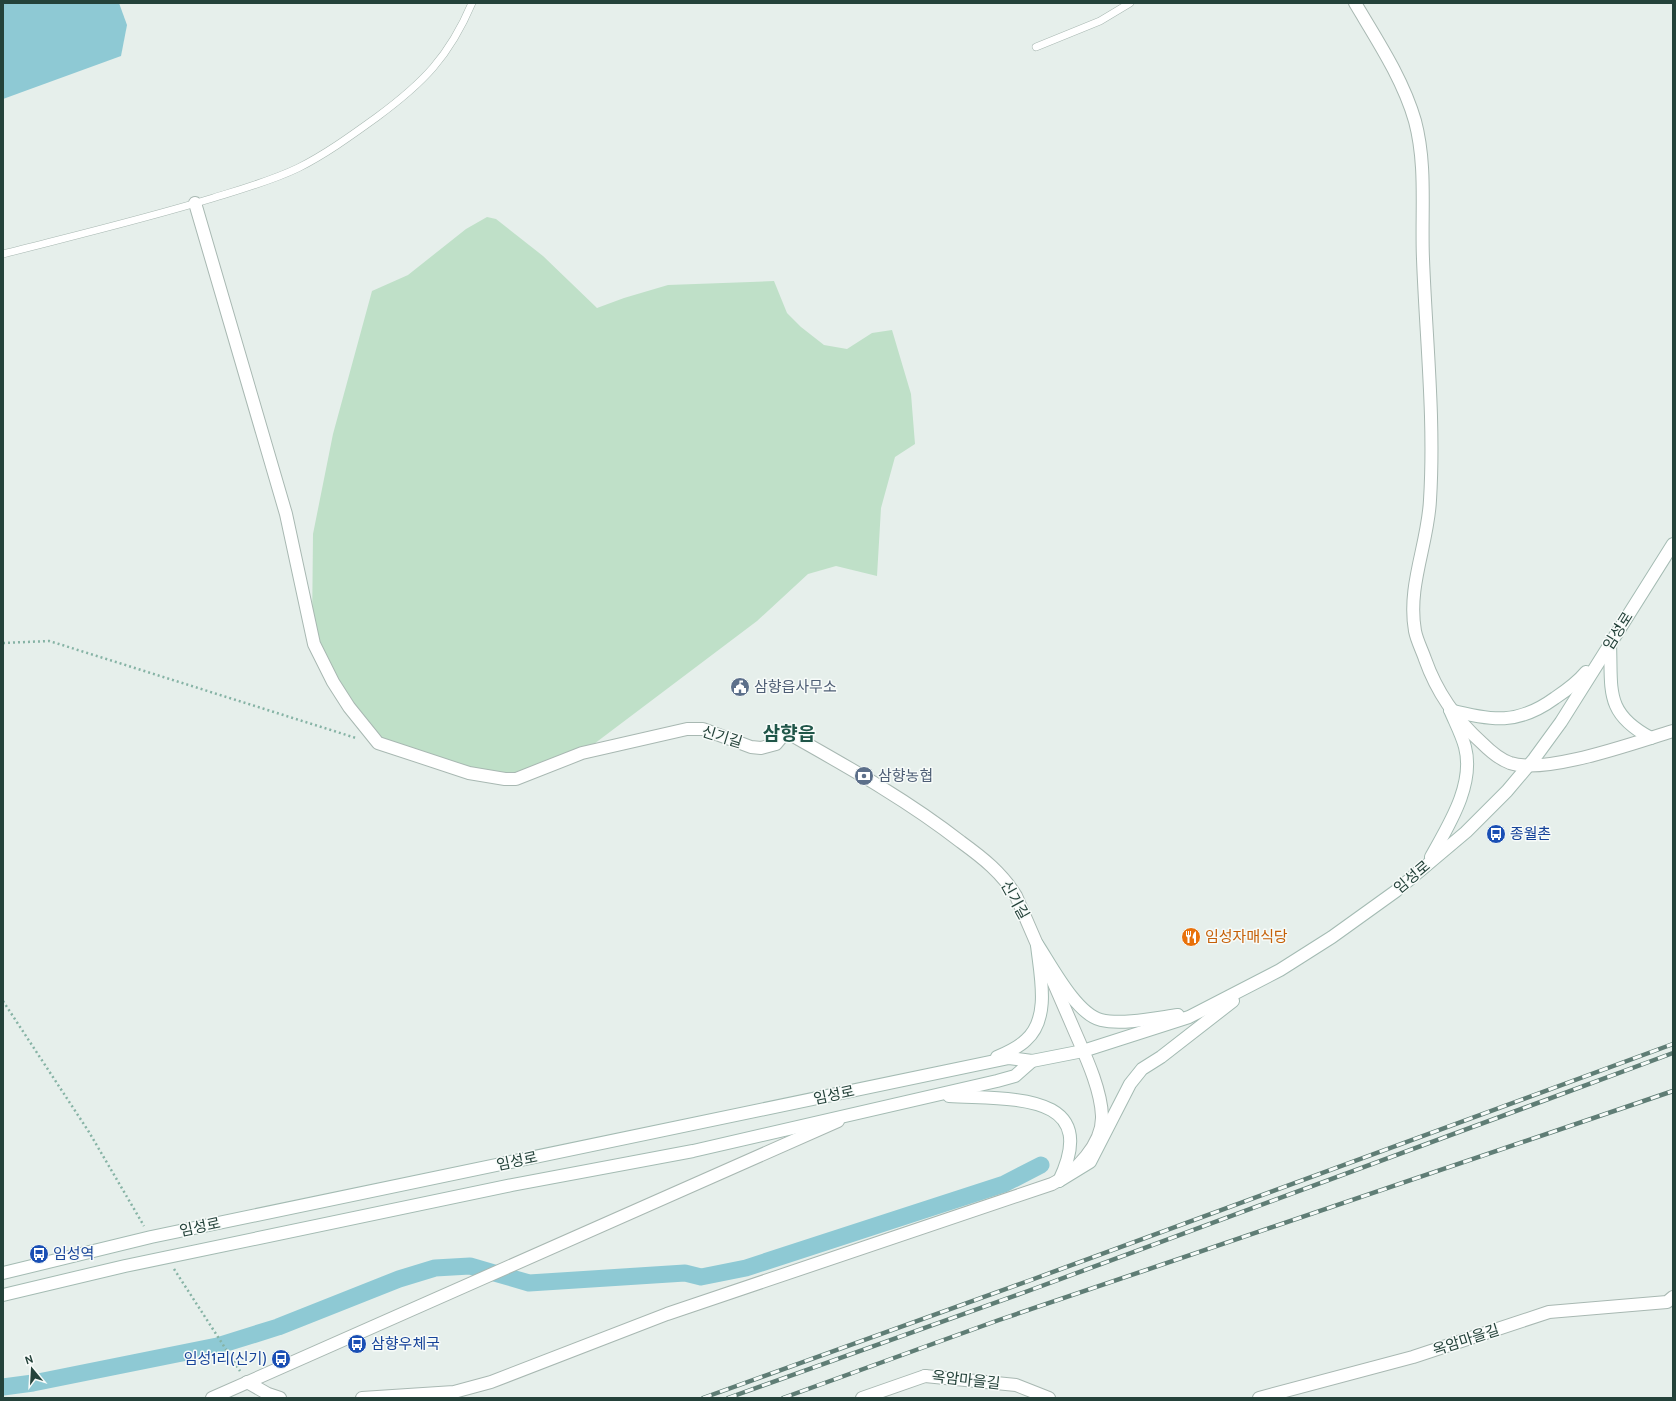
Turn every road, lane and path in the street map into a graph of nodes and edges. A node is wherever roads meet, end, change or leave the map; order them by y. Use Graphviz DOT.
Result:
graph roads {
  1 [pos="472,3"];
  2 [pos="1130,3"];
  3 [pos="1355,3"];
  4 [pos="1036,46"];
  5 [pos="195,204"];
  6 [pos="3,254"];
  7 [pos="1673,544"];
  8 [pos="3,643"];
  9 [pos="1610,644"];
  10 [pos="1450,710"];
  11 [pos="1673,731"];
  12 [pos="1651,738"];
  13 [pos="378,743"];
  14 [pos="1528,766"];
  15 [pos="1426,865"];
  16 [pos="1037,944"];
  17 [pos="1256,983"];
  18 [pos="3,1001"];
  19 [pos="1197,1013"];
  20 [pos="1083,1051"];
  21 [pos="1032,1061"];
  22 [pos="985,1063"];
  23 [pos="935,1096"];
  24 [pos="859,1111"];
  25 [pos="1059,1181"];
  26 [pos="151,1237"];
  27 [pos="165,1258"];
  28 [pos="3,1273"];
  29 [pos="3,1295"];
  30 [pos="1673,1297"];
  31 [pos="247,1382"];
  32 [pos="212,1398"];
  33 [pos="280,1398"];
  34 [pos="362,1398"];
  35 [pos="862,1398"];
  36 [pos="1049,1398"];
  37 [pos="1259,1398"];
  1 -- 5 [label="lane"];
  2 -- 4 [label="lane"];
  3 -- 10 [label="street"];
  5 -- 6 [label="lane"];
  5 -- 13 [label="street"];
  7 -- 9 [label="street, 임성로"];
  8 -- 13 [label="path"];
  9 -- 10 [label="street"];
  9 -- 12 [label="street"];
  9 -- 14 [label="street, 임성로"];
  10 -- 14 [label="street"];
  10 -- 15 [label="street"];
  11 -- 12 [label="street"];
  12 -- 14 [label="street"];
  13 -- 16 [label="street, 신기길"];
  14 -- 15 [label="street, 임성로"];
  15 -- 17 [label="street, 임성로"];
  16 -- 19 [label="street"];
  16 -- 20 [label="street, 신기길"];
  16 -- 22 [label="street"];
  17 -- 19 [label="street, 임성로"];
  17 -- 25 [label="street"];
  18 -- 26 [label="path"];
  19 -- 20 [label="street, 임성로"];
  20 -- 21 [label="street, 임성로"];
  20 -- 25 [label="street, 신기길"];
  21 -- 22 [label="street, 임성로"];
  21 -- 23 [label="street, 임성로"];
  22 -- 26 [label="street, 임성로"];
  23 -- 24 [label="street, 임성로"];
  23 -- 25 [label="street"];
  24 -- 27 [label="street, 임성로"];
  24 -- 31 [label="street, 임성로"];
  25 -- 34 [label="street"];
  26 -- 28 [label="street, 임성로"];
  27 -- 29 [label="street, 임성로"];
  27 -- 31 [label="path"];
  30 -- 37 [label="street, 옥암마을길"];
  31 -- 32 [label="street, 임성로"];
  31 -- 33 [label="street"];
  35 -- 36 [label="street, 옥암마을길"];
}
